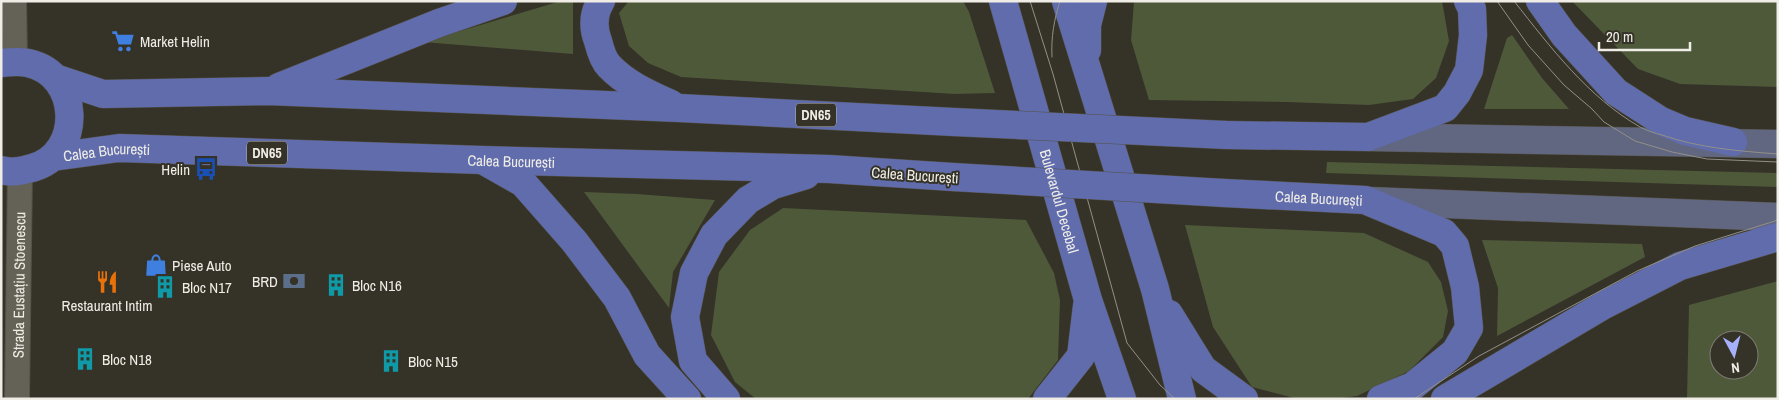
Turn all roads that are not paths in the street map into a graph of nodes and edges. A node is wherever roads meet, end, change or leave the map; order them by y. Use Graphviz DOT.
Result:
graph roads {
  1 [pos="14,1"];
  2 [pos="503,1"];
  3 [pos="601,1"];
  4 [pos="1003,1"];
  5 [pos="1066,1"];
  6 [pos="1093,1"];
  7 [pos="1468,1"];
  8 [pos="1540,1"];
  9 [pos="8,62"];
  10 [pos="1087,64"];
  11 [pos="55,78"];
  12 [pos="268,91"];
  13 [pos="679,108"];
  14 [pos="1368,137"];
  15 [pos="1733,142"];
  16 [pos="1778,144"];
  17 [pos="53,157"];
  18 [pos="482,160"];
  19 [pos="829,169"];
  20 [pos="11,170"];
  21 [pos="1365,200"];
  22 [pos="1778,217"];
  23 [pos="1778,236"];
  24 [pos="1154,289"];
  25 [pos="1088,300"];
  26 [pos="17,399"];
  27 [pos="687,399"];
  28 [pos="726,399"];
  29 [pos="1047,399"];
  30 [pos="1122,399"];
  31 [pos="1182,399"];
  32 [pos="1244,399"];
  33 [pos="1381,399"];
  34 [pos="1445,399"];
  1 -- 9 [label="street"];
  2 -- 12 [label="main road"];
  3 -- 13 [label="main road"];
  4 -- 25 [label="main road, Bulevardul Decebal"];
  5 -- 10 [label="main road"];
  6 -- 10 [label="main road"];
  7 -- 14 [label="main road"];
  8 -- 15 [label="main road"];
  9 -- 11 [label="main road"];
  10 -- 24 [label="main road"];
  11 -- 12 [label="main road, DN65"];
  11 -- 17 [label="main road"];
  12 -- 13 [label="main road, DN65"];
  13 -- 14 [label="main road, DN65, bridge"];
  14 -- 15 [label="main road"];
  15 -- 16 [label="main road"];
  17 -- 18 [label="main road, Calea București / DN65"];
  17 -- 20 [label="main road"];
  18 -- 19 [label="main road, Calea București / DN65"];
  18 -- 27 [label="main road"];
  19 -- 21 [label="main road, Calea București, bridge"];
  19 -- 28 [label="main road"];
  20 -- 26 [label="street, Strada Eustațiu Stoenescu"];
  21 -- 22 [label="main road, Calea București"];
  21 -- 33 [label="main road"];
  23 -- 34 [label="main road"];
  24 -- 31 [label="main road"];
  24 -- 32 [label="main road"];
  25 -- 29 [label="main road"];
  25 -- 30 [label="main road, Bulevardul Decebal"];
}
